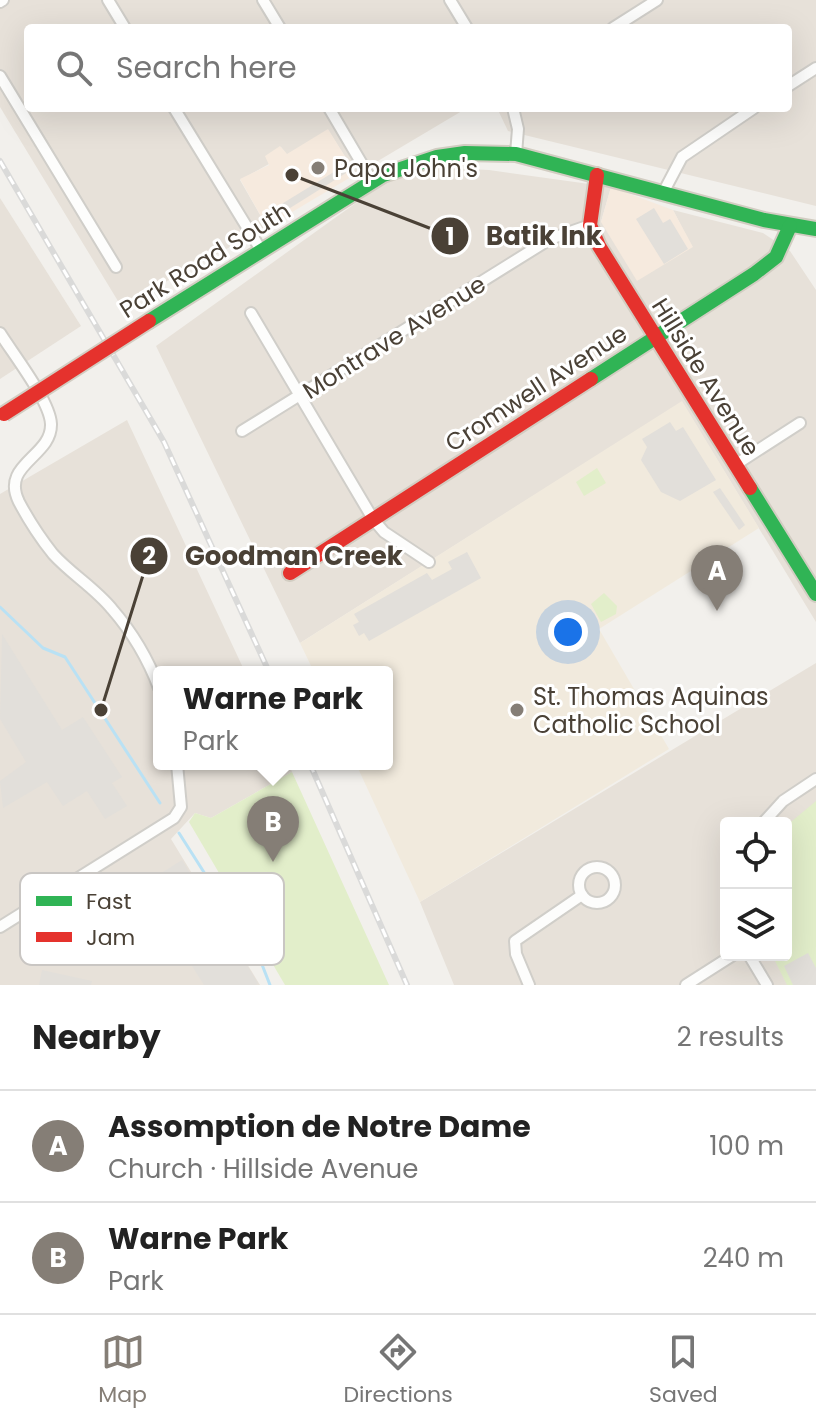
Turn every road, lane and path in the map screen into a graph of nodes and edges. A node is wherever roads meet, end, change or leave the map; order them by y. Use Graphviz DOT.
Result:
graph roads {
  1 [pos="108,0"];
  2 [pos="263,0"];
  3 [pos="450,0"];
  4 [pos="657,0"];
  5 [pos="123,24"];
  6 [pos="278,24"];
  7 [pos="465,24"];
  8 [pos="619,24"];
  9 [pos="816,68"];
  10 [pos="0,76"];
  11 [pos="792,83"];
  12 [pos="176,112"];
  13 [pos="331,112"];
  14 [pos="514,112"];
  15 [pos="748,112"];
  16 [pos="516,154"];
  17 [pos="597,175"];
  18 [pos="372,181"];
  19 [pos="663,193"];
  20 [pos="590,225"];
  21 [pos="790,226"];
  22 [pos="816,229"];
  23 [pos="261,250"];
  24 [pos="116,267"];
  25 [pos="251,313"];
  26 [pos="0,333"];
  27 [pos="655,339"];
  28 [pos="299,397"];
  29 [pos="2,415"];
  30 [pos="800,423"];
  31 [pos="242,431"];
  32 [pos="735,465"];
  33 [pos="373,519"];
  34 [pos="429,562"];
  35 [pos="290,573"];
  36 [pos="815,591"];
  37 [pos="153,672"];
  38 [pos="178,770"];
  39 [pos="816,779"];
  40 [pos="768,817"];
  41 [pos="84,873"];
  42 [pos="582,895"];
  43 [pos="20,912"];
  44 [pos="1,924"];
  45 [pos="724,961"];
  46 [pos="753,961"];
  47 [pos="529,985"];
  48 [pos="686,985"];
  49 [pos="767,985"];
  1 -- 5 [label="street"];
  2 -- 6 [label="street"];
  3 -- 7 [label="street"];
  4 -- 8 [label="street"];
  9 -- 11 [label="street"];
  10 -- 24 [label="street"];
  12 -- 23 [label="street"];
  13 -- 18 [label="street"];
  14 -- 16 [label="street"];
  15 -- 19 [label="street"];
  16 -- 17 [label="street, Park Road South"];
  16 -- 18 [label="street, Park Road South"];
  17 -- 19 [label="street, Park Road South"];
  17 -- 20 [label="street"];
  18 -- 23 [label="street, Park Road South"];
  19 -- 21 [label="street, Park Road South"];
  20 -- 27 [label="street, Hillside Avenue"];
  20 -- 28 [label="street, Montrave Avenue"];
  21 -- 22 [label="street, Park Road South"];
  21 -- 27 [label="street, Cromwell Avenue"];
  23 -- 29 [label="street, Park Road South, bridge"];
  25 -- 28 [label="street"];
  26 -- 37 [label="street"];
  27 -- 32 [label="street, Hillside Avenue"];
  27 -- 33 [label="street, Cromwell Avenue"];
  28 -- 31 [label="street, Montrave Avenue"];
  28 -- 33 [label="street"];
  30 -- 32 [label="street"];
  32 -- 36 [label="street, Hillside Avenue"];
  33 -- 34 [label="street"];
  33 -- 35 [label="street, Cromwell Avenue"];
  38 -- 41 [label="street"];
  39 -- 40 [label="street"];
  42 -- 47 [label="street"];
  43 -- 44 [label="street"];
  45 -- 48 [label="street"];
  46 -- 49 [label="street"];
}
